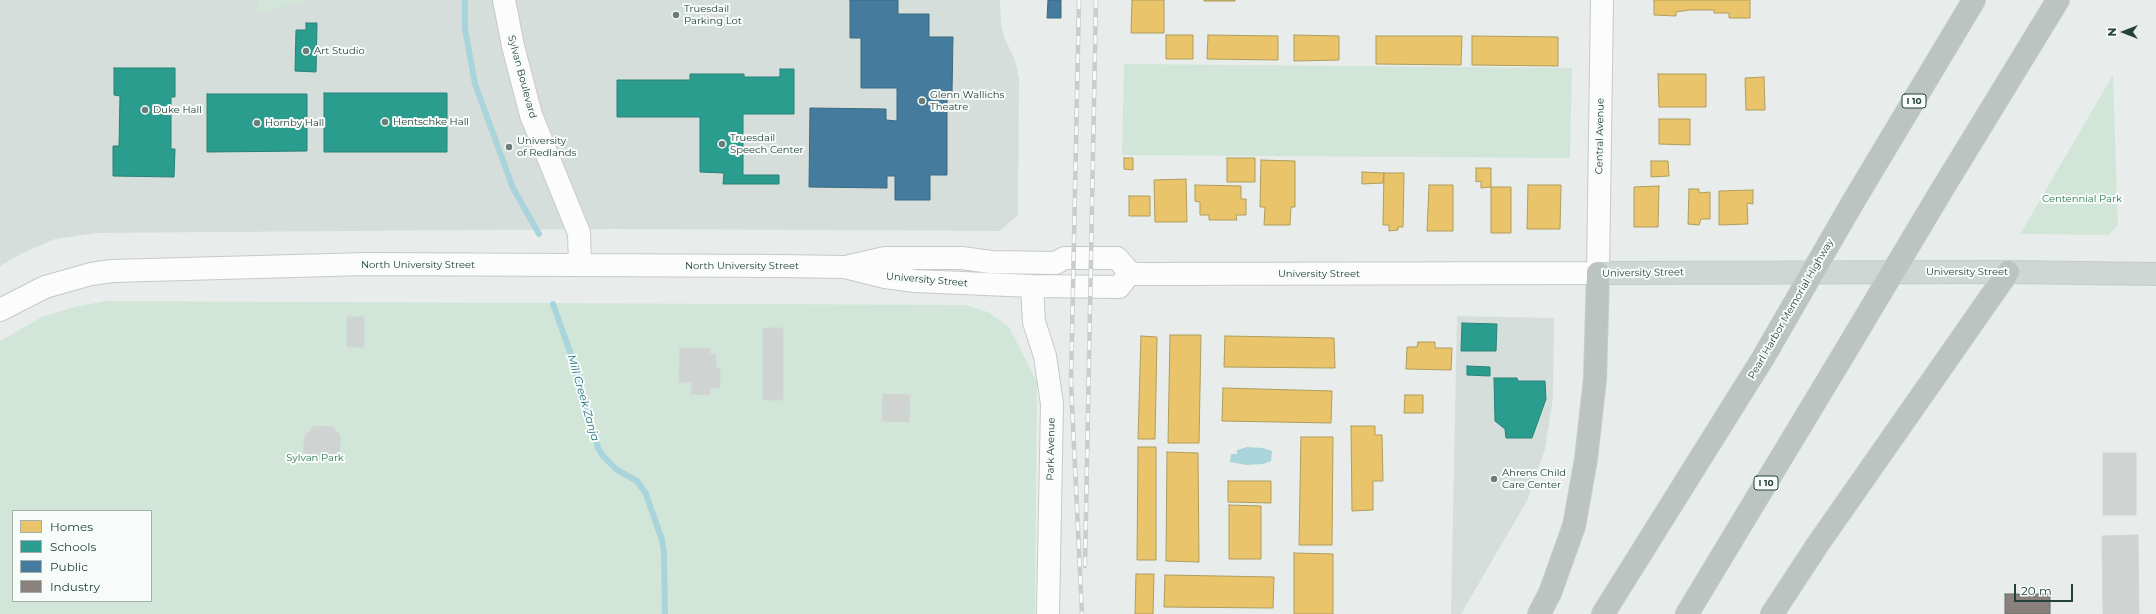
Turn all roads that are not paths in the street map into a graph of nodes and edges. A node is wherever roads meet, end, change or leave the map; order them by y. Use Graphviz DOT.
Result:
graph roads {
  1 [pos="504,0"];
  2 [pos="1602,0"];
  3 [pos="1974,0"];
  4 [pos="2058,0"];
  5 [pos="580,265"];
  6 [pos="845,267"];
  7 [pos="2008,272"];
  8 [pos="1130,273"];
  9 [pos="1598,273"];
  10 [pos="2156,274"];
  11 [pos="1032,286"];
  12 [pos="0,310"];
  13 [pos="1048,614"];
  14 [pos="1540,614"];
  15 [pos="1603,614"];
  16 [pos="1687,614"];
  17 [pos="1772,614"];
  1 -- 5 [label="street, Sylvan Boulevard"];
  2 -- 9 [label="street, Central Avenue"];
  3 -- 15 [label="highway, Pearl Harbor Memorial Highway / I 10, bridge"];
  4 -- 16 [label="highway, I 10, bridge"];
  5 -- 6 [label="street, North University Street"];
  5 -- 12 [label="street, North University Street"];
  6 -- 8 [label="street, University Street"];
  6 -- 11 [label="street, University Street"];
  7 -- 9 [label="main road, University Street"];
  7 -- 10 [label="main road, University Street"];
  7 -- 17 [label="highway"];
  8 -- 9 [label="street, University Street"];
  8 -- 11 [label="street, University Street"];
  9 -- 14 [label="highway"];
  11 -- 13 [label="street, Park Avenue"];
}
